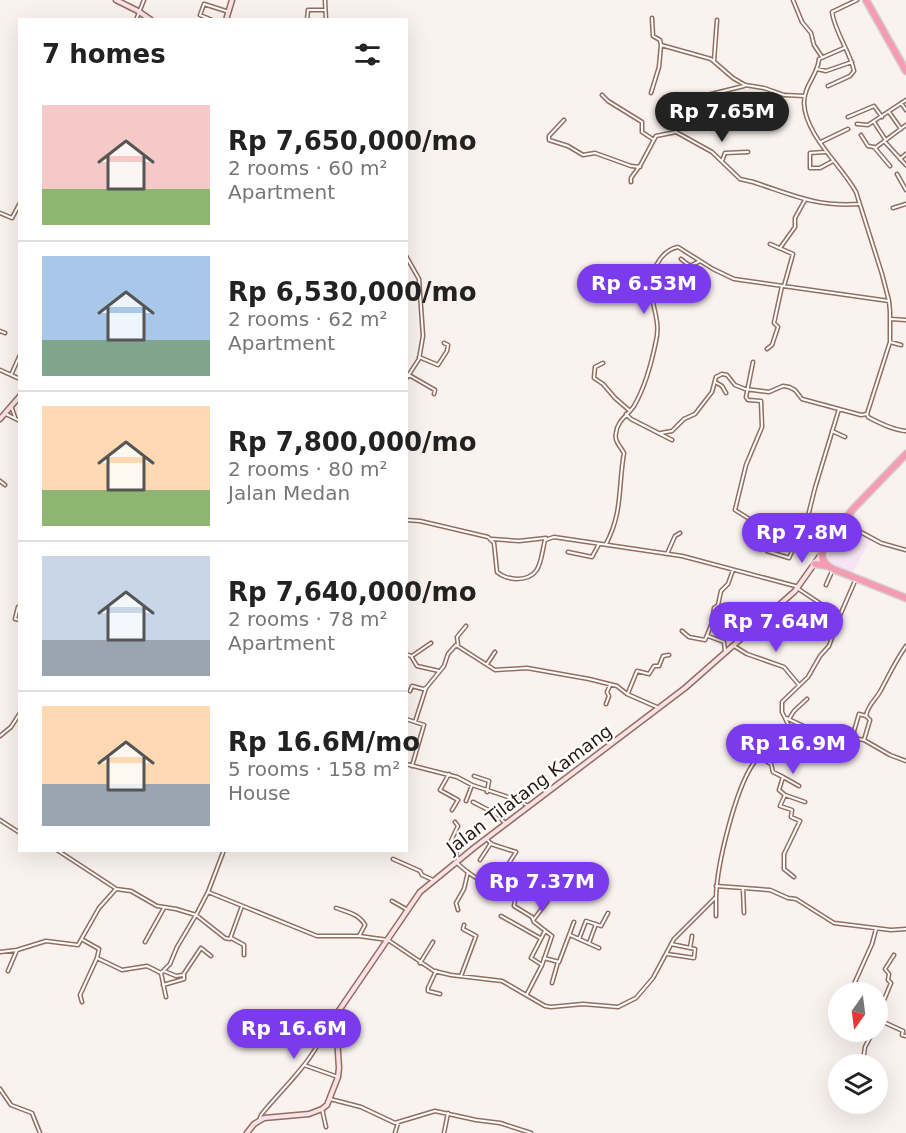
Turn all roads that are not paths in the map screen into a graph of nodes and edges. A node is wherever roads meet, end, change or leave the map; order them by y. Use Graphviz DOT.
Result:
graph roads {
  1 [pos="116,0"];
  2 [pos="144,0"];
  3 [pos="232,0"];
  4 [pos="325,0"];
  5 [pos="330,0"];
  6 [pos="793,0"];
  7 [pos="857,0"];
  8 [pos="866,0"];
  9 [pos="325,10"];
  10 [pos="138,11"];
  11 [pos="229,12"];
  12 [pos="136,18"];
  13 [pos="148,18"];
  14 [pos="207,18"];
  15 [pos="227,18"];
  16 [pos="307,18"];
  17 [pos="326,18"];
  18 [pos="652,18"];
  19 [pos="717,20"];
  20 [pos="661,45"];
  21 [pos="844,48"];
  22 [pos="822,57"];
  23 [pos="714,61"];
  24 [pos="852,62"];
  25 [pos="905,67"];
  26 [pos="818,69"];
  27 [pos="745,86"];
  28 [pos="828,86"];
  29 [pos="651,93"];
  30 [pos="602,95"];
  31 [pos="805,96"];
  32 [pos="906,100"];
  33 [pos="902,103"];
  34 [pos="906,110"];
  35 [pos="889,112"];
  36 [pos="848,117"];
  37 [pos="882,117"];
  38 [pos="564,120"];
  39 [pos="873,122"];
  40 [pos="857,124"];
  41 [pos="906,125"];
  42 [pos="848,129"];
  43 [pos="901,129"];
  44 [pos="676,132"];
  45 [pos="861,135"];
  46 [pos="654,140"];
  47 [pos="885,141"];
  48 [pos="821,142"];
  49 [pos="875,148"];
  50 [pos="748,152"];
  51 [pos="825,152"];
  52 [pos="906,154"];
  53 [pos="900,159"];
  54 [pos="722,161"];
  55 [pos="833,161"];
  56 [pos="906,165"];
  57 [pos="640,166"];
  58 [pos="890,166"];
  59 [pos="897,174"];
  60 [pos="631,182"];
  61 [pos="906,190"];
  62 [pos="805,200"];
  63 [pos="860,204"];
  64 [pos="906,204"];
  65 [pos="18,206"];
  66 [pos="893,208"];
  67 [pos="0,213"];
  68 [pos="770,244"];
  69 [pos="780,248"];
  70 [pos="681,259"];
  71 [pos="408,260"];
  72 [pos="699,261"];
  73 [pos="783,286"];
  74 [pos="890,301"];
  75 [pos="891,319"];
  76 [pos="906,320"];
  77 [pos="0,331"];
  78 [pos="5,333"];
  79 [pos="890,342"];
  80 [pos="444,343"];
  81 [pos="901,345"];
  82 [pos="767,349"];
  83 [pos="420,357"];
  84 [pos="18,360"];
  85 [pos="753,362"];
  86 [pos="603,363"];
  87 [pos="0,370"];
  88 [pos="11,375"];
  89 [pos="409,375"];
  90 [pos="18,378"];
  91 [pos="715,382"];
  92 [pos="747,390"];
  93 [pos="726,393"];
  94 [pos="434,394"];
  95 [pos="18,398"];
  96 [pos="11,406"];
  97 [pos="839,409"];
  98 [pos="630,411"];
  99 [pos="5,414"];
  100 [pos="626,414"];
  101 [pos="867,414"];
  102 [pos="15,417"];
  103 [pos="0,419"];
  104 [pos="18,419"];
  105 [pos="832,431"];
  106 [pos="906,431"];
  107 [pos="661,433"];
  108 [pos="845,437"];
  109 [pos="672,440"];
  110 [pos="906,454"];
  111 [pos="0,481"];
  112 [pos="5,485"];
  113 [pos="408,520"];
  114 [pos="844,523"];
  115 [pos="802,532"];
  116 [pos="680,533"];
  117 [pos="548,538"];
  118 [pos="492,539"];
  119 [pos="828,542"];
  120 [pos="599,544"];
  121 [pos="606,544"];
  122 [pos="578,550"];
  123 [pos="906,550"];
  124 [pos="767,551"];
  125 [pos="568,552"];
  126 [pos="822,553"];
  127 [pos="581,554"];
  128 [pos="667,554"];
  129 [pos="815,564"];
  130 [pos="831,568"];
  131 [pos="733,570"];
  132 [pos="856,578"];
  133 [pos="826,585"];
  134 [pos="798,588"];
  135 [pos="906,598"];
  136 [pos="18,607"];
  137 [pos="839,616"];
  138 [pos="18,620"];
  139 [pos="466,627"];
  140 [pos="682,632"];
  141 [pos="708,636"];
  142 [pos="431,643"];
  143 [pos="458,645"];
  144 [pos="734,645"];
  145 [pos="906,646"];
  146 [pos="495,652"];
  147 [pos="726,652"];
  148 [pos="408,655"];
  149 [pos="669,655"];
  150 [pos="411,656"];
  151 [pos="487,664"];
  152 [pos="439,671"];
  153 [pos="610,684"];
  154 [pos="799,685"];
  155 [pos="426,688"];
  156 [pos="410,691"];
  157 [pos="628,694"];
  158 [pos="807,699"];
  159 [pos="606,704"];
  160 [pos="659,708"];
  161 [pos="18,716"];
  162 [pos="866,716"];
  163 [pos="784,717"];
  164 [pos="789,719"];
  165 [pos="408,720"];
  166 [pos="415,722"];
  167 [pos="0,736"];
  168 [pos="852,738"];
  169 [pos="864,740"];
  170 [pos="759,757"];
  171 [pos="906,761"];
  172 [pos="408,765"];
  173 [pos="412,766"];
  174 [pos="449,774"];
  175 [pos="474,776"];
  176 [pos="783,777"];
  177 [pos="472,785"];
  178 [pos="799,786"];
  179 [pos="487,792"];
  180 [pos="785,795"];
  181 [pos="466,801"];
  182 [pos="473,802"];
  183 [pos="805,802"];
  184 [pos="529,807"];
  185 [pos="452,810"];
  186 [pos="0,820"];
  187 [pos="455,822"];
  188 [pos="506,824"];
  189 [pos="18,832"];
  190 [pos="487,839"];
  191 [pos="491,843"];
  192 [pos="60,852"];
  193 [pos="223,852"];
  194 [pos="393,859"];
  195 [pos="480,860"];
  196 [pos="458,861"];
  197 [pos="468,873"];
  198 [pos="794,877"];
  199 [pos="434,881"];
  200 [pos="489,885"];
  201 [pos="716,886"];
  202 [pos="116,889"];
  203 [pos="743,889"];
  204 [pos="208,892"];
  205 [pos="716,897"];
  206 [pos="392,901"];
  207 [pos="547,902"];
  208 [pos="242,906"];
  209 [pos="164,908"];
  210 [pos="336,908"];
  211 [pos="406,909"];
  212 [pos="458,910"];
  213 [pos="608,913"];
  214 [pos="744,913"];
  215 [pos="196,915"];
  216 [pos="501,916"];
  217 [pos="716,916"];
  218 [pos="534,919"];
  219 [pos="574,922"];
  220 [pos="596,924"];
  221 [pos="465,925"];
  222 [pos="876,929"];
  223 [pos="906,929"];
  224 [pos="545,931"];
  225 [pos="570,935"];
  226 [pos="359,936"];
  227 [pos="693,936"];
  228 [pos="231,938"];
  229 [pos="540,938"];
  230 [pos="388,939"];
  231 [pos="579,939"];
  232 [pos="83,940"];
  233 [pos="145,942"];
  234 [pos="433,942"];
  235 [pos="589,943"];
  236 [pos="671,944"];
  237 [pos="600,948"];
  238 [pos="690,948"];
  239 [pos="17,950"];
  240 [pos="0,952"];
  241 [pos="667,954"];
  242 [pos="244,955"];
  243 [pos="894,955"];
  244 [pos="212,956"];
  245 [pos="97,958"];
  246 [pos="544,958"];
  247 [pos="558,962"];
  248 [pos="420,963"];
  249 [pos="542,965"];
  250 [pos="8,971"];
  251 [pos="436,971"];
  252 [pos="162,972"];
  253 [pos="184,975"];
  254 [pos="461,976"];
  255 [pos="855,982"];
  256 [pos="552,983"];
  257 [pos="163,985"];
  258 [pos="888,990"];
  259 [pos="440,994"];
  260 [pos="527,994"];
  261 [pos="166,997"];
  262 [pos="82,1002"];
  263 [pos="336,1021"];
  264 [pos="888,1024"];
  265 [pos="906,1036"];
  266 [pos="303,1064"];
  267 [pos="338,1077"];
  268 [pos="1,1092"];
  269 [pos="330,1099"];
  270 [pos="322,1110"];
  271 [pos="448,1113"];
  272 [pos="259,1121"];
  273 [pos="398,1123"];
  274 [pos="326,1127"];
  275 [pos="40,1133"];
  276 [pos="247,1133"];
  277 [pos="395,1133"];
  278 [pos="444,1133"];
  279 [pos="531,1133"];
  1 -- 10 [label="street"];
  2 -- 10 [label="street"];
  3 -- 11 [label="street"];
  4 -- 5 [label="street"];
  4 -- 9 [label="street"];
  6 -- 22 [label="street"];
  7 -- 21 [label="street"];
  8 -- 25 [label="highway"];
  9 -- 16 [label="street"];
  9 -- 17 [label="street"];
  10 -- 12 [label="street"];
  10 -- 13 [label="street"];
  11 -- 14 [label="street"];
  11 -- 15 [label="street"];
  18 -- 20 [label="street"];
  19 -- 23 [label="street"];
  20 -- 23 [label="street"];
  20 -- 29 [label="street"];
  21 -- 22 [label="street"];
  21 -- 24 [label="street"];
  22 -- 26 [label="street"];
  23 -- 27 [label="street"];
  24 -- 26 [label="street"];
  24 -- 28 [label="street"];
  26 -- 31 [label="street"];
  27 -- 31 [label="street"];
  27 -- 44 [label="street"];
  30 -- 46 [label="street"];
  31 -- 48 [label="street"];
  32 -- 33 [label="street"];
  33 -- 34 [label="street"];
  33 -- 35 [label="street"];
  35 -- 37 [label="street"];
  35 -- 43 [label="street"];
  36 -- 37 [label="street"];
  37 -- 39 [label="street"];
  38 -- 57 [label="street"];
  39 -- 40 [label="street"];
  39 -- 47 [label="street"];
  41 -- 43 [label="street"];
  42 -- 48 [label="street"];
  43 -- 47 [label="street"];
  44 -- 46 [label="street"];
  44 -- 54 [label="street"];
  45 -- 49 [label="street"];
  46 -- 57 [label="street"];
  47 -- 49 [label="street"];
  47 -- 53 [label="street"];
  48 -- 51 [label="street"];
  49 -- 58 [label="street"];
  50 -- 54 [label="street"];
  51 -- 55 [label="street"];
  51 -- 55 [label="street"];
  52 -- 53 [label="street"];
  53 -- 56 [label="street"];
  54 -- 62 [label="street"];
  55 -- 63 [label="street"];
  57 -- 60 [label="street"];
  59 -- 61 [label="street"];
  62 -- 63 [label="street"];
  62 -- 69 [label="street"];
  63 -- 74 [label="street"];
  64 -- 66 [label="street"];
  65 -- 67 [label="street"];
  68 -- 69 [label="street"];
  69 -- 73 [label="street"];
  70 -- 72 [label="street"];
  71 -- 83 [label="street"];
  72 -- 73 [label="street"];
  72 -- 98 [label="street"];
  73 -- 74 [label="street"];
  73 -- 82 [label="street"];
  74 -- 75 [label="street"];
  75 -- 76 [label="street"];
  75 -- 79 [label="street"];
  77 -- 78 [label="street"];
  79 -- 81 [label="street"];
  79 -- 101 [label="street"];
  80 -- 83 [label="street"];
  83 -- 89 [label="street"];
  84 -- 88 [label="street"];
  85 -- 92 [label="street"];
  86 -- 98 [label="street"];
  87 -- 88 [label="street"];
  88 -- 90 [label="street"];
  89 -- 94 [label="street"];
  91 -- 92 [label="street"];
  91 -- 93 [label="street"];
  91 -- 107 [label="street"];
  92 -- 97 [label="street"];
  92 -- 115 [label="street"];
  95 -- 96 [label="street"];
  96 -- 99 [label="street"];
  96 -- 102 [label="street"];
  97 -- 101 [label="street"];
  97 -- 105 [label="street"];
  98 -- 100 [label="street"];
  99 -- 102 [label="street"];
  99 -- 103 [label="street"];
  100 -- 107 [label="street"];
  100 -- 121 [label="street"];
  101 -- 106 [label="street"];
  102 -- 104 [label="street"];
  105 -- 108 [label="street"];
  105 -- 115 [label="street"];
  107 -- 109 [label="street"];
  110 -- 114 [label="highway"];
  111 -- 112 [label="street"];
  113 -- 118 [label="street"];
  114 -- 119 [label="highway"];
  114 -- 123 [label="street"];
  115 -- 119 [label="street"];
  115 -- 124 [label="street"];
  116 -- 128 [label="street"];
  117 -- 118 [label="street"];
  117 -- 118 [label="street"];
  117 -- 120 [label="street"];
  119 -- 126 [label="highway"];
  120 -- 121 [label="street"];
  120 -- 127 [label="street"];
  121 -- 128 [label="street"];
  122 -- 127 [label="street"];
  125 -- 127 [label="street"];
  126 -- 129 [label="street, Jalan Tilatang Kamang"];
  126 -- 130 [label="highway"];
  128 -- 131 [label="street"];
  129 -- 130 [label="highway"];
  129 -- 134 [label="street, Jalan Tilatang Kamang"];
  130 -- 132 [label="highway"];
  130 -- 133 [label="street"];
  131 -- 134 [label="street"];
  131 -- 141 [label="street"];
  132 -- 135 [label="highway"];
  132 -- 137 [label="street"];
  134 -- 137 [label="street"];
  134 -- 144 [label="street, Jalan Tilatang Kamang"];
  136 -- 138 [label="street"];
  137 -- 154 [label="street"];
  139 -- 143 [label="street"];
  140 -- 141 [label="street"];
  141 -- 147 [label="street"];
  142 -- 150 [label="street"];
  143 -- 151 [label="street"];
  143 -- 152 [label="street"];
  144 -- 147 [label="street, Jalan Tilatang Kamang"];
  144 -- 154 [label="street"];
  145 -- 162 [label="street"];
  146 -- 151 [label="street"];
  147 -- 160 [label="street, Jalan Tilatang Kamang"];
  148 -- 150 [label="street"];
  149 -- 157 [label="street"];
  150 -- 152 [label="street"];
  151 -- 153 [label="street"];
  152 -- 155 [label="street"];
  153 -- 157 [label="street"];
  153 -- 159 [label="street"];
  154 -- 163 [label="street"];
  155 -- 156 [label="street"];
  155 -- 166 [label="street"];
  157 -- 160 [label="street"];
  158 -- 164 [label="street"];
  160 -- 184 [label="street, Jalan Tilatang Kamang"];
  161 -- 167 [label="street"];
  162 -- 168 [label="street"];
  162 -- 169 [label="street"];
  163 -- 164 [label="street"];
  163 -- 170 [label="street"];
  164 -- 168 [label="street"];
  165 -- 166 [label="street"];
  166 -- 173 [label="street"];
  168 -- 169 [label="street"];
  169 -- 171 [label="street"];
  170 -- 176 [label="street"];
  170 -- 201 [label="street"];
  172 -- 173 [label="street"];
  173 -- 174 [label="street"];
  174 -- 177 [label="street"];
  174 -- 185 [label="street"];
  175 -- 179 [label="street"];
  176 -- 178 [label="street"];
  176 -- 180 [label="street"];
  177 -- 179 [label="street"];
  177 -- 181 [label="street"];
  179 -- 184 [label="street"];
  180 -- 183 [label="street"];
  180 -- 198 [label="street"];
  182 -- 188 [label="street"];
  184 -- 188 [label="street, Jalan Tilatang Kamang"];
  186 -- 189 [label="street"];
  187 -- 196 [label="street"];
  188 -- 190 [label="street, Jalan Tilatang Kamang"];
  190 -- 191 [label="street"];
  190 -- 196 [label="street, Jalan Tilatang Kamang"];
  191 -- 195 [label="street"];
  191 -- 200 [label="street"];
  192 -- 202 [label="street"];
  193 -- 204 [label="street"];
  194 -- 199 [label="street"];
  196 -- 197 [label="street"];
  196 -- 199 [label="street, Jalan Tilatang Kamang"];
  197 -- 200 [label="street"];
  197 -- 212 [label="street"];
  199 -- 211 [label="street, Jalan Tilatang Kamang"];
  200 -- 218 [label="street"];
  201 -- 203 [label="street"];
  201 -- 205 [label="street"];
  202 -- 209 [label="street"];
  202 -- 232 [label="street"];
  203 -- 214 [label="street"];
  203 -- 222 [label="street"];
  204 -- 208 [label="street"];
  204 -- 215 [label="street"];
  205 -- 217 [label="street"];
  205 -- 236 [label="street"];
  206 -- 211 [label="street"];
  207 -- 218 [label="street"];
  208 -- 226 [label="street"];
  208 -- 228 [label="street"];
  209 -- 215 [label="street"];
  209 -- 233 [label="street"];
  210 -- 226 [label="street"];
  211 -- 230 [label="street, Jalan Tilatang Kamang"];
  213 -- 220 [label="street"];
  215 -- 228 [label="street"];
  215 -- 252 [label="street"];
  216 -- 229 [label="street"];
  218 -- 224 [label="street"];
  219 -- 225 [label="street"];
  220 -- 231 [label="street"];
  220 -- 235 [label="street"];
  221 -- 254 [label="street"];
  222 -- 223 [label="street"];
  222 -- 255 [label="street"];
  224 -- 229 [label="street"];
  224 -- 246 [label="street"];
  225 -- 231 [label="street"];
  225 -- 247 [label="street"];
  226 -- 230 [label="street"];
  227 -- 238 [label="street"];
  228 -- 242 [label="street"];
  229 -- 249 [label="street"];
  230 -- 248 [label="street"];
  230 -- 263 [label="street, Jalan Tilatang Kamang"];
  231 -- 235 [label="street"];
  232 -- 239 [label="street"];
  232 -- 245 [label="street"];
  234 -- 248 [label="street"];
  235 -- 237 [label="street"];
  236 -- 238 [label="street"];
  236 -- 241 [label="street"];
  238 -- 241 [label="street"];
  239 -- 240 [label="street"];
  239 -- 250 [label="street"];
  241 -- 260 [label="street"];
  243 -- 258 [label="street"];
  244 -- 253 [label="street"];
  245 -- 252 [label="street"];
  245 -- 262 [label="street"];
  246 -- 247 [label="street"];
  246 -- 249 [label="street"];
  247 -- 256 [label="street"];
  248 -- 251 [label="street"];
  249 -- 260 [label="street"];
  251 -- 254 [label="street"];
  251 -- 259 [label="street"];
  252 -- 253 [label="street"];
  252 -- 257 [label="street"];
  253 -- 257 [label="street"];
  254 -- 260 [label="street"];
  257 -- 261 [label="street"];
  263 -- 266 [label="street"];
  263 -- 267 [label="street, Jalan Tilatang Kamang"];
  264 -- 265 [label="street"];
  266 -- 267 [label="street"];
  266 -- 272 [label="street"];
  267 -- 269 [label="street, Jalan Tilatang Kamang"];
  268 -- 275 [label="street"];
  269 -- 270 [label="street, Jalan Tilatang Kamang"];
  269 -- 273 [label="street"];
  270 -- 272 [label="street"];
  270 -- 274 [label="street"];
  271 -- 273 [label="street"];
  271 -- 278 [label="street"];
  271 -- 279 [label="street"];
  272 -- 276 [label="street"];
  273 -- 277 [label="street"];
}
